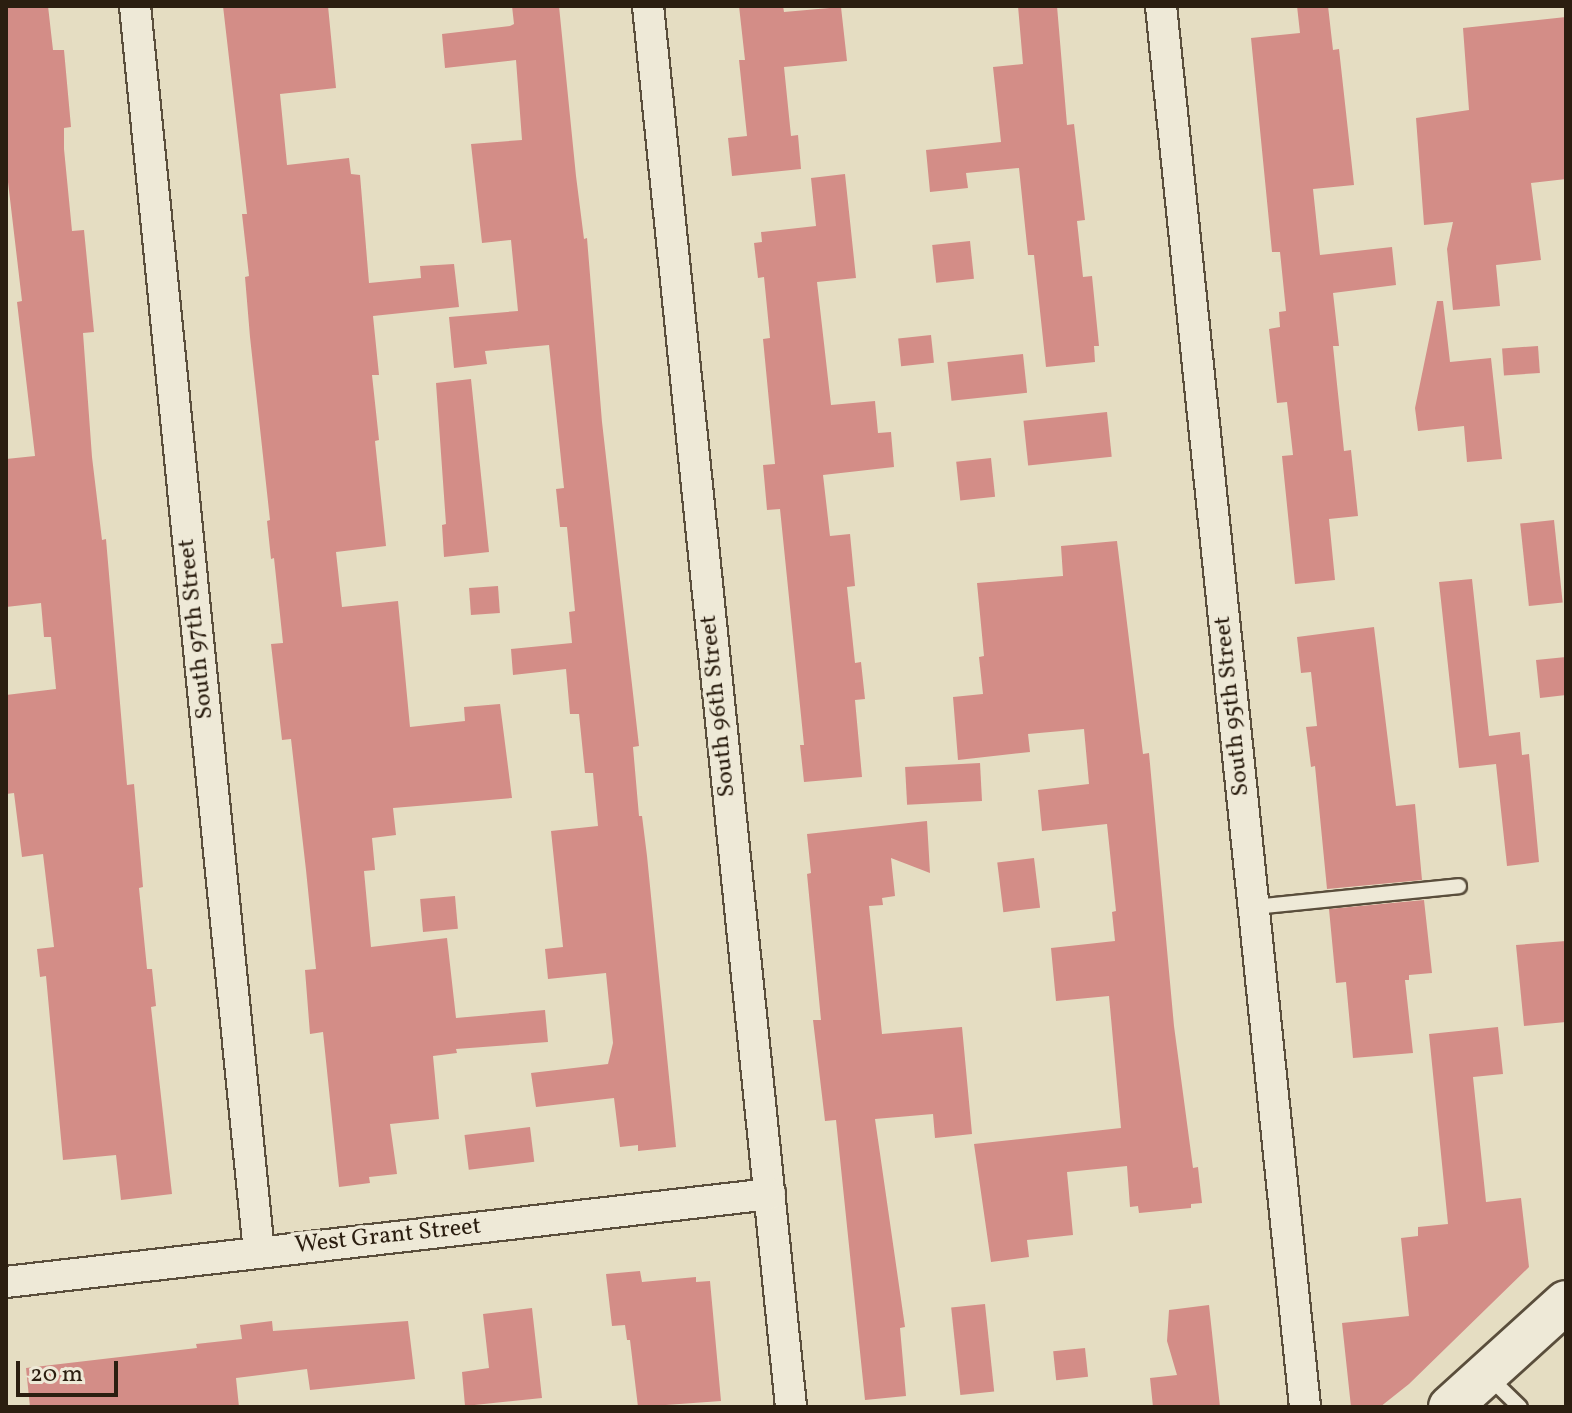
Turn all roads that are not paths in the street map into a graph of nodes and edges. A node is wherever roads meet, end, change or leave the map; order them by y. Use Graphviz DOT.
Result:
graph roads {
  1 [pos="135,6"];
  2 [pos="648,6"];
  3 [pos="1161,6"];
  4 [pos="1459,886"];
  5 [pos="1254,907"];
  6 [pos="770,1194"];
  7 [pos="259,1252"];
  8 [pos="6,1282"];
  9 [pos="1566,1302"];
  10 [pos="1486,1374"];
  11 [pos="791,1407"];
  12 [pos="1305,1407"];
  13 [pos="1450,1407"];
  14 [pos="1520,1407"];
  1 -- 7 [label="street, South 97th Street"];
  2 -- 6 [label="street, South 96th Street"];
  3 -- 5 [label="street, South 95th Street"];
  4 -- 5 [label="lane"];
  5 -- 12 [label="street, South 95th Street"];
  6 -- 7 [label="street, West Grant Street"];
  6 -- 11 [label="street, South 96th Street"];
  7 -- 8 [label="street, West Grant Street"];
  9 -- 10 [label="main road"];
  10 -- 13 [label="main road"];
  10 -- 14 [label="lane"];
}
